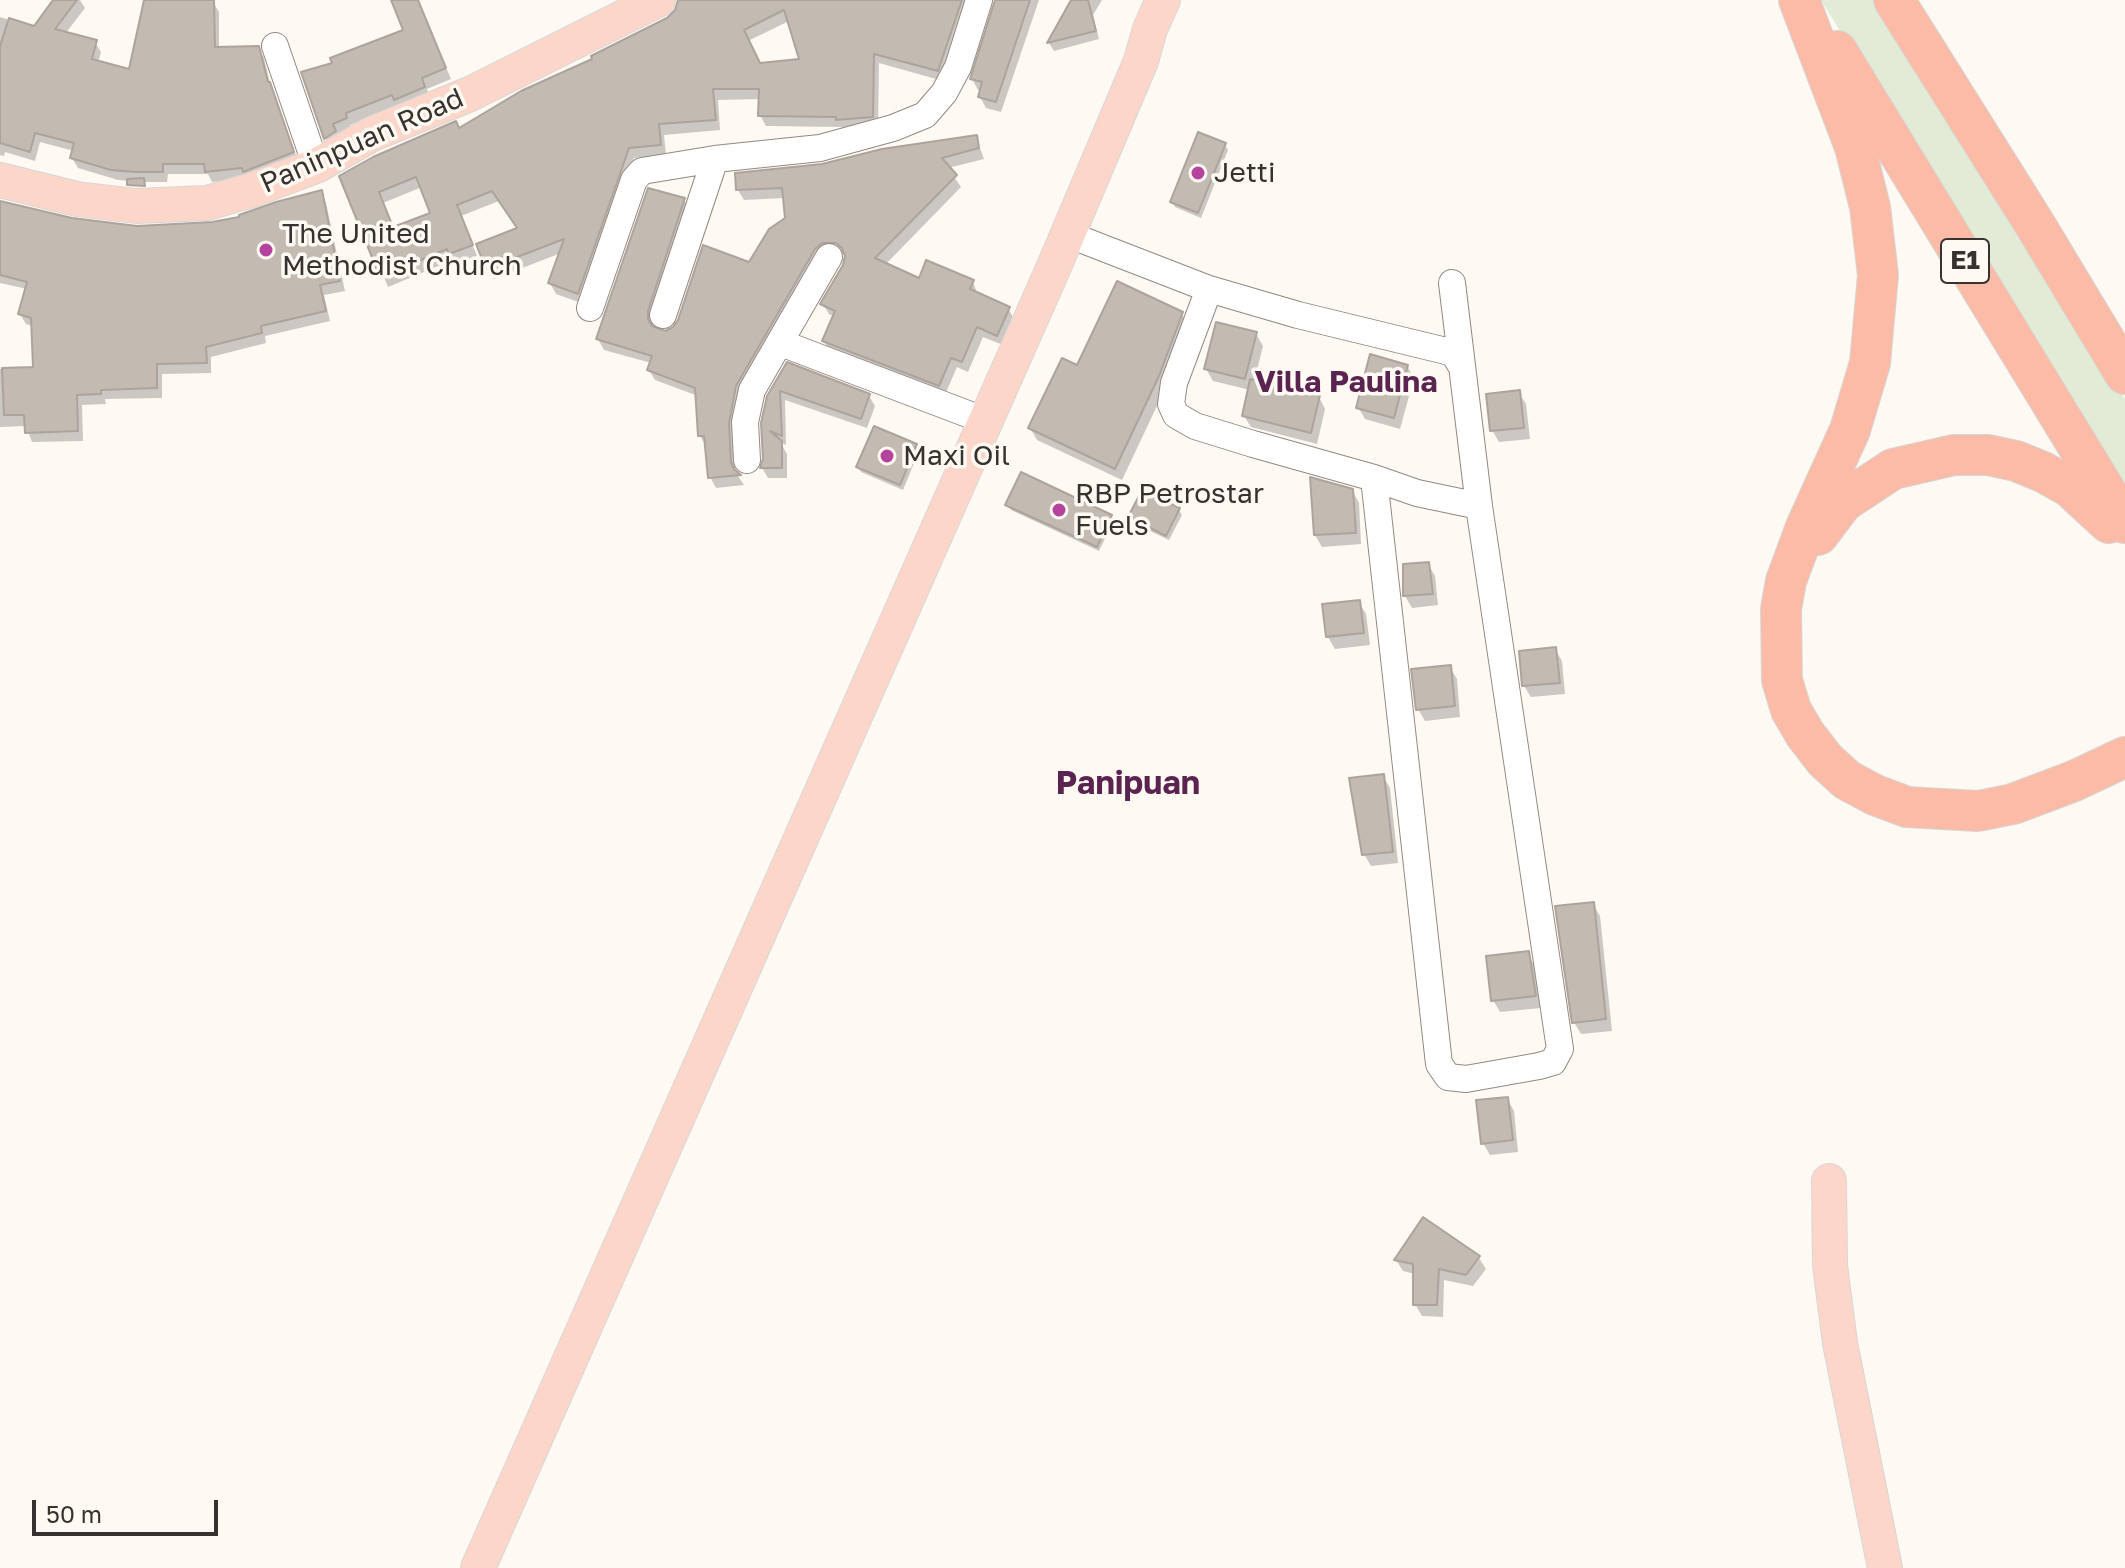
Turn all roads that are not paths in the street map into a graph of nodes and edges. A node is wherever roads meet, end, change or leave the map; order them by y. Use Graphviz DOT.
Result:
graph roads {
  1 [pos="658,0"];
  2 [pos="979,0"];
  3 [pos="1163,0"];
  4 [pos="1799,0"];
  5 [pos="1806,0"];
  6 [pos="1894,0"];
  7 [pos="275,46"];
  8 [pos="715,159"];
  9 [pos="316,166"];
  10 [pos="0,180"];
  11 [pos="2034,223"];
  12 [pos="1067,234"];
  13 [pos="829,257"];
  14 [pos="1452,283"];
  15 [pos="1209,289"];
  16 [pos="590,308"];
  17 [pos="663,315"];
  18 [pos="2125,329"];
  19 [pos="781,343"];
  20 [pos="1460,364"];
  21 [pos="2125,374"];
  22 [pos="986,421"];
  23 [pos="747,460"];
  24 [pos="1374,478"];
  25 [pos="1479,506"];
  26 [pos="2125,523"];
  27 [pos="2125,542"];
  28 [pos="1786,581"];
  29 [pos="2125,757"];
  30 [pos="1829,1181"];
  31 [pos="478,1568"];
  32 [pos="1885,1568"];
  1 -- 9 [label="main road, Paninpuan Road"];
  2 -- 8 [label="street"];
  3 -- 12 [label="main road"];
  4 -- 28 [label="highway"];
  5 -- 26 [label="highway, E1"];
  6 -- 11 [label="highway"];
  7 -- 9 [label="street"];
  8 -- 16 [label="street"];
  8 -- 17 [label="street"];
  9 -- 10 [label="main road, Paninpuan Road"];
  11 -- 18 [label="highway"];
  11 -- 21 [label="highway"];
  12 -- 15 [label="street"];
  12 -- 22 [label="main road"];
  13 -- 19 [label="street"];
  14 -- 20 [label="street"];
  15 -- 20 [label="street"];
  15 -- 24 [label="street"];
  19 -- 22 [label="street"];
  19 -- 23 [label="street"];
  20 -- 25 [label="street"];
  22 -- 31 [label="main road"];
  24 -- 25 [label="street"];
  24 -- 25 [label="street"];
  27 -- 28 [label="highway"];
  28 -- 29 [label="highway"];
  30 -- 32 [label="main road"];
}
